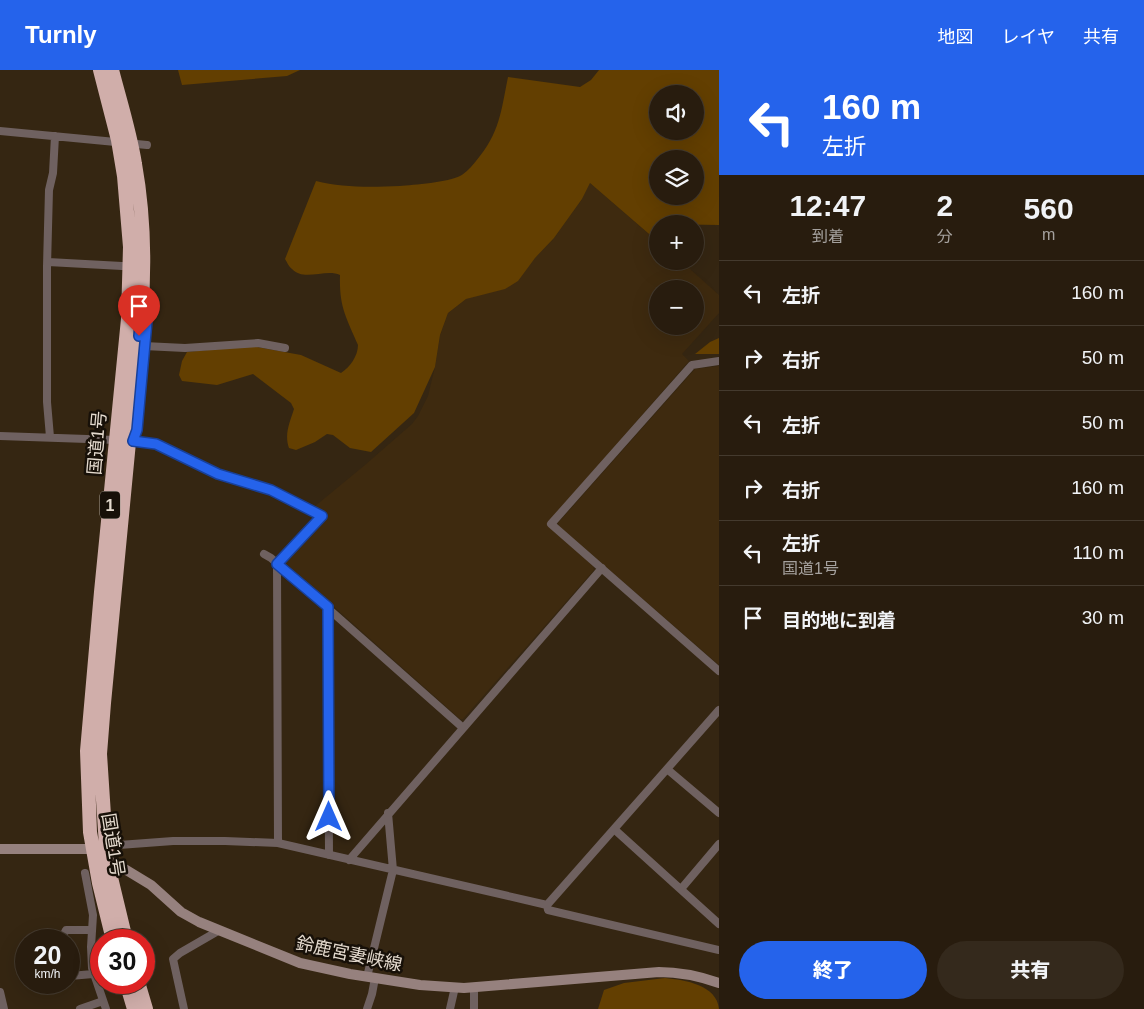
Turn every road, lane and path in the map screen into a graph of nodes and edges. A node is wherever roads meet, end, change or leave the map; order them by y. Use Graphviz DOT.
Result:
graph roads {
  1 [pos="100,70"];
  2 [pos="112,70"];
  3 [pos="0,131"];
  4 [pos="55,136"];
  5 [pos="147,145"];
  6 [pos="48,262"];
  7 [pos="122,266"];
  8 [pos="142,299"];
  9 [pos="144,346"];
  10 [pos="285,348"];
  11 [pos="719,361"];
  12 [pos="0,436"];
  13 [pos="50,437"];
  14 [pos="126,441"];
  15 [pos="264,554"];
  16 [pos="277,564"];
  17 [pos="602,568"];
  18 [pos="328,607"];
  19 [pos="719,671"];
  20 [pos="719,710"];
  21 [pos="462,727"];
  22 [pos="667,769"];
  23 [pos="388,813"];
  24 [pos="719,813"];
  25 [pos="614,829"];
  26 [pos="278,843"];
  27 [pos="119,844"];
  28 [pos="719,844"];
  29 [pos="0,849"];
  30 [pos="92,849"];
  31 [pos="329,855"];
  32 [pos="349,860"];
  33 [pos="107,861"];
  34 [pos="393,870"];
  35 [pos="85,873"];
  36 [pos="680,889"];
  37 [pos="547,905"];
  38 [pos="719,924"];
  39 [pos="92,929"];
  40 [pos="111,929"];
  41 [pos="123,929"];
  42 [pos="218,931"];
  43 [pos="719,950"];
  44 [pos="371,977"];
  45 [pos="719,983"];
  46 [pos="455,987"];
  47 [pos="474,987"];
  48 [pos="0,992"];
  49 [pos="130,994"];
  50 [pos="142,994"];
  51 [pos="104,1005"];
  52 [pos="4,1009"];
  53 [pos="80,1009"];
  54 [pos="134,1009"];
  55 [pos="146,1009"];
  56 [pos="184,1009"];
  57 [pos="367,1009"];
  58 [pos="450,1009"];
  59 [pos="474,1009"];
  1 -- 14 [label="highway, 国道1号 / 1"];
  2 -- 8 [label="highway, 国道1号 / 1"];
  3 -- 4 [label="street"];
  4 -- 5 [label="street"];
  4 -- 6 [label="street"];
  6 -- 7 [label="street"];
  6 -- 13 [label="street"];
  8 -- 9 [label="street"];
  8 -- 14 [label="highway, 国道1号 / 1"];
  9 -- 10 [label="street"];
  9 -- 14 [label="street"];
  11 -- 17 [label="street"];
  12 -- 13 [label="street"];
  13 -- 14 [label="street"];
  14 -- 16 [label="street"];
  14 -- 30 [label="highway, 国道1号 / 1"];
  14 -- 33 [label="highway, 国道1号 / 1"];
  15 -- 16 [label="street"];
  16 -- 18 [label="street"];
  16 -- 26 [label="street"];
  17 -- 19 [label="street"];
  17 -- 21 [label="street"];
  18 -- 21 [label="street"];
  18 -- 31 [label="street"];
  20 -- 22 [label="street"];
  21 -- 23 [label="street"];
  22 -- 24 [label="street"];
  22 -- 25 [label="street"];
  23 -- 32 [label="street"];
  23 -- 34 [label="street"];
  25 -- 36 [label="street"];
  25 -- 37 [label="street"];
  26 -- 27 [label="street"];
  26 -- 31 [label="street"];
  28 -- 36 [label="street"];
  29 -- 30 [label="main road"];
  30 -- 33 [label="main road, 鈴鹿宮妻峡線"];
  30 -- 40 [label="highway, 国道1号 / 1"];
  31 -- 32 [label="street"];
  32 -- 34 [label="street"];
  33 -- 41 [label="highway, 国道1号 / 1"];
  33 -- 42 [label="main road, 鈴鹿宮妻峡線"];
  34 -- 37 [label="street"];
  34 -- 44 [label="street"];
  35 -- 39 [label="street"];
  36 -- 38 [label="street"];
  37 -- 43 [label="street"];
  42 -- 44 [label="main road, 鈴鹿宮妻峡線"];
  42 -- 56 [label="street"];
  44 -- 46 [label="main road, 鈴鹿宮妻峡線"];
  44 -- 57 [label="street"];
  45 -- 47 [label="main road, 鈴鹿宮妻峡線"];
  46 -- 47 [label="main road, 鈴鹿宮妻峡線"];
  46 -- 58 [label="street"];
  47 -- 59 [label="street"];
  48 -- 52 [label="street"];
  49 -- 54 [label="highway"];
  50 -- 55 [label="highway"];
  51 -- 53 [label="street"];
}
